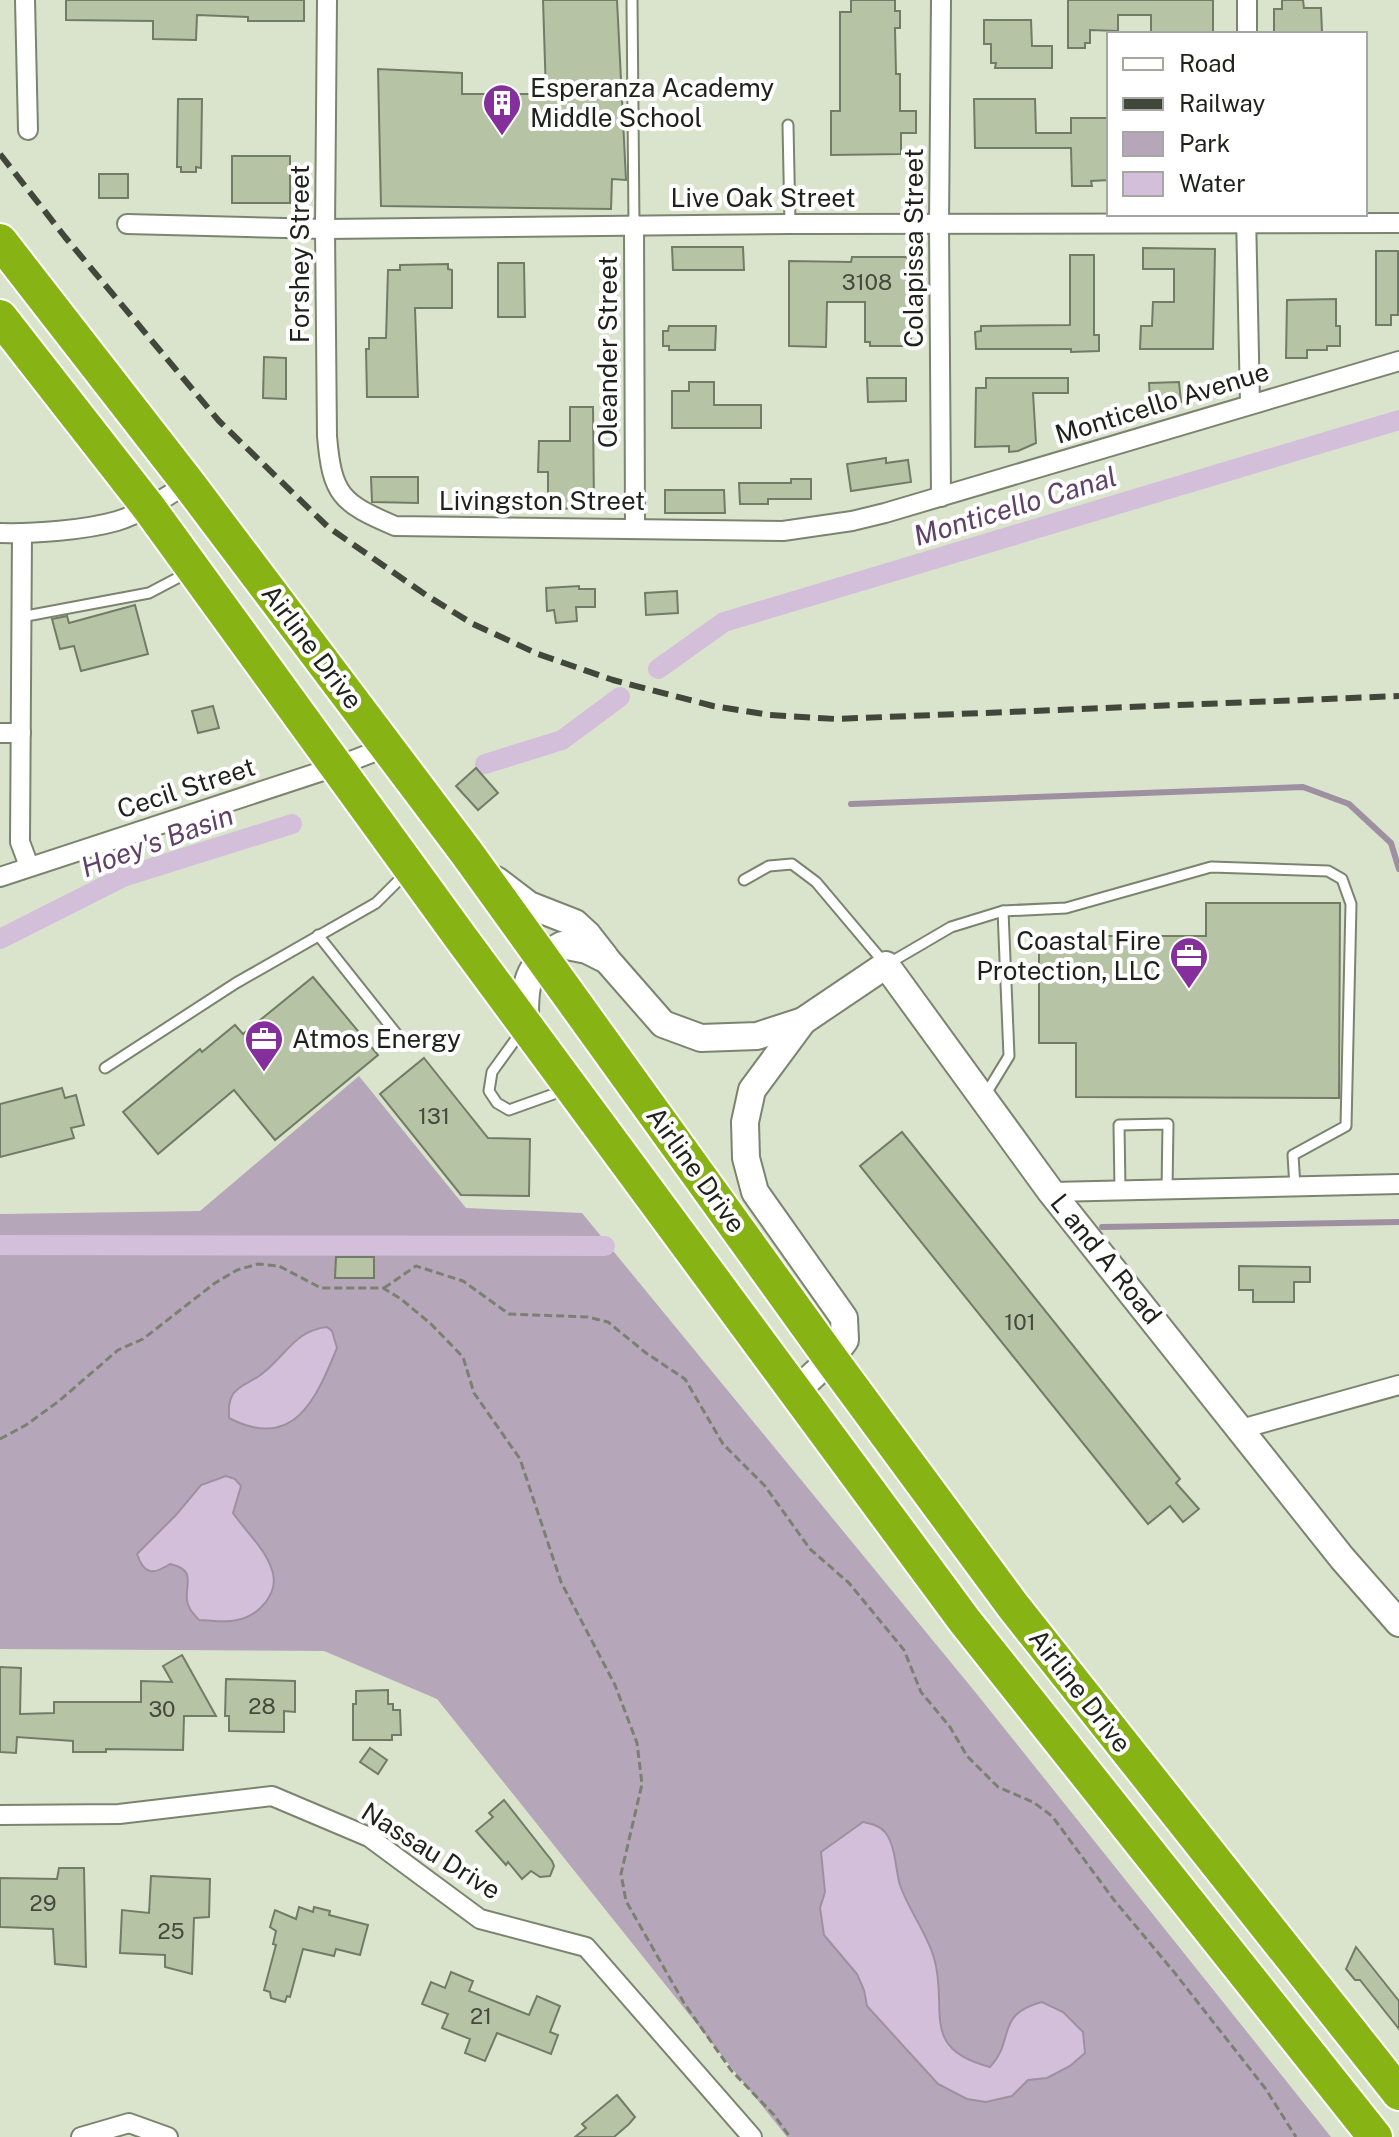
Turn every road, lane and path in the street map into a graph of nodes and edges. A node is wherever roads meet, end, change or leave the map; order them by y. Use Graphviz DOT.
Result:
graph roads {
  1 [pos="25,0"];
  2 [pos="327,0"];
  3 [pos="632,0"];
  4 [pos="941,0"];
  5 [pos="1247,0"];
  6 [pos="1247,32"];
  7 [pos="788,125"];
  8 [pos="28,130"];
  9 [pos="1246,218"];
  10 [pos="939,223"];
  11 [pos="1399,223"];
  12 [pos="127,224"];
  13 [pos="634,224"];
  14 [pos="790,224"];
  15 [pos="325,229"];
  16 [pos="0,241"];
  17 [pos="0,317"];
  18 [pos="1399,361"];
  19 [pos="1250,403"];
  20 [pos="188,483"];
  21 [pos="941,497"];
  22 [pos="348,502"];
  23 [pos="149,508"];
  24 [pos="635,527"];
  25 [pos="742,529"];
  26 [pos="0,533"];
  27 [pos="22,533"];
  28 [pos="194,569"];
  29 [pos="21,617"];
  30 [pos="0,733"];
  31 [pos="21,733"];
  32 [pos="387,747"];
  33 [pos="338,766"];
  34 [pos="466,852"];
  35 [pos="29,866"];
  36 [pos="411,868"];
  37 [pos="0,877"];
  38 [pos="744,880"];
  39 [pos="1003,911"];
  40 [pos="318,935"];
  41 [pos="543,957"];
  42 [pos="607,960"];
  43 [pos="886,965"];
  44 [pos="803,1021"];
  45 [pos="525,1026"];
  46 [pos="399,1037"];
  47 [pos="105,1068"];
  48 [pos="571,1088"];
  49 [pos="983,1100"];
  50 [pos="1399,1184"];
  51 [pos="1295,1187"];
  52 [pos="1167,1190"];
  53 [pos="1120,1191"];
  54 [pos="1051,1192"];
  55 [pos="383,1288"];
  56 [pos="831,1359"];
  57 [pos="1399,1385"];
  58 [pos="795,1392"];
  59 [pos="1241,1429"];
  60 [pos="0,1439"];
  61 [pos="1399,1623"];
  62 [pos="0,1815"];
  63 [pos="1399,2093"];
  64 [pos="746,2135"];
  65 [pos="81,2137"];
  66 [pos="168,2137"];
  67 [pos="790,2137"];
  68 [pos="1296,2137"];
  69 [pos="1375,2137"];
  1 -- 8 [label="street"];
  2 -- 15 [label="street, Forshey Street"];
  3 -- 13 [label="lane"];
  4 -- 10 [label="street, Colapissa Street"];
  5 -- 6 [label="street"];
  7 -- 14 [label="lane"];
  9 -- 10 [label="street, Live Oak Street"];
  9 -- 11 [label="street, Live Oak Street"];
  9 -- 19 [label="street"];
  10 -- 14 [label="street, Live Oak Street"];
  10 -- 21 [label="street, Colapissa Street"];
  12 -- 15 [label="street, Live Oak Street"];
  13 -- 14 [label="street, Live Oak Street"];
  13 -- 15 [label="street, Live Oak Street"];
  13 -- 24 [label="street, Oleander Street"];
  15 -- 22 [label="street, Forshey Street"];
  16 -- 20 [label="highway, Airline Drive"];
  17 -- 23 [label="highway, Airline Drive"];
  18 -- 19 [label="street, Monticello Avenue"];
  19 -- 21 [label="street, Monticello Avenue"];
  20 -- 23 [label="street"];
  20 -- 32 [label="highway, Airline Drive"];
  21 -- 25 [label="street, Monticello Avenue"];
  22 -- 24 [label="street, Livingston Street"];
  23 -- 27 [label="street"];
  23 -- 28 [label="highway, Airline Drive"];
  24 -- 25 [label="street, Livingston Street"];
  26 -- 27 [label="street"];
  27 -- 29 [label="street"];
  28 -- 29 [label="lane"];
  28 -- 33 [label="highway, Airline Drive"];
  29 -- 31 [label="street"];
  30 -- 31 [label="street"];
  31 -- 35 [label="street"];
  32 -- 33 [label="street, Cecil Street"];
  32 -- 34 [label="highway, Airline Drive"];
  33 -- 35 [label="street, Cecil Street"];
  33 -- 36 [label="highway, Airline Drive"];
  34 -- 41 [label="highway, Airline Drive"];
  34 -- 42 [label="street"];
  35 -- 37 [label="street, Cecil Street"];
  36 -- 40 [label="lane"];
  36 -- 45 [label="highway, Airline Drive"];
  38 -- 43 [label="lane"];
  39 -- 43 [label="lane"];
  39 -- 49 [label="lane"];
  39 -- 51 [label="lane"];
  40 -- 46 [label="lane"];
  40 -- 47 [label="lane"];
  41 -- 42 [label="street"];
  41 -- 45 [label="street"];
  41 -- 56 [label="highway, Airline Drive"];
  42 -- 44 [label="street"];
  43 -- 44 [label="street"];
  43 -- 49 [label="street, L and A Road"];
  44 -- 56 [label="street"];
  45 -- 48 [label="highway, Airline Drive"];
  45 -- 48 [label="lane"];
  48 -- 58 [label="highway, Airline Drive"];
  49 -- 54 [label="street, L and A Road"];
  50 -- 51 [label="street"];
  51 -- 52 [label="street"];
  52 -- 53 [label="street"];
  52 -- 53 [label="lane"];
  53 -- 54 [label="street"];
  54 -- 59 [label="street, L and A Road"];
  55 -- 60 [label="path"];
  55 -- 67 [label="path"];
  55 -- 68 [label="path"];
  56 -- 58 [label="street"];
  56 -- 63 [label="highway, Airline Drive"];
  57 -- 59 [label="street"];
  58 -- 69 [label="highway, Airline Drive"];
  59 -- 61 [label="street, L and A Road"];
  62 -- 64 [label="street, Nassau Drive"];
  65 -- 66 [label="street"];
}
